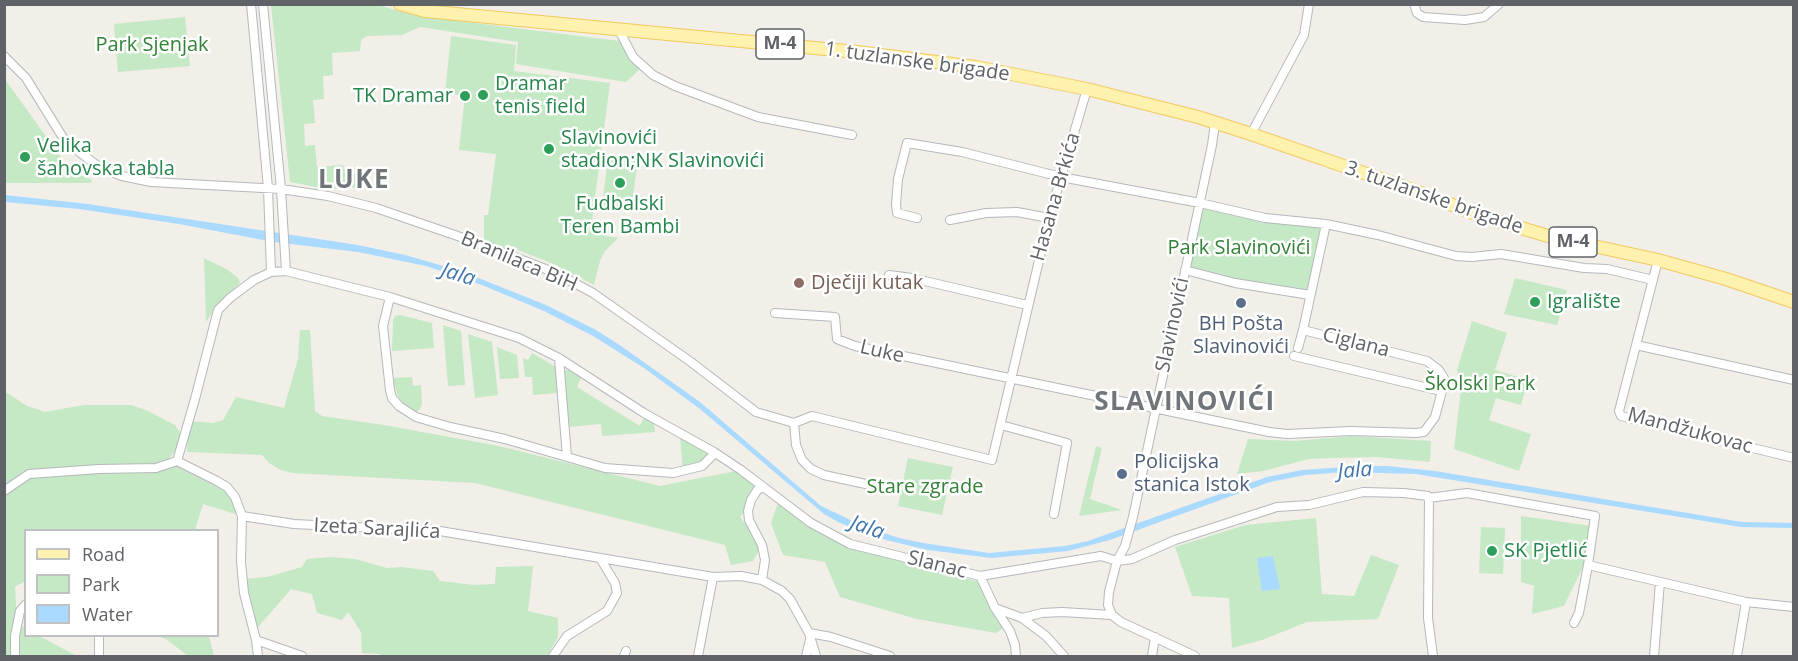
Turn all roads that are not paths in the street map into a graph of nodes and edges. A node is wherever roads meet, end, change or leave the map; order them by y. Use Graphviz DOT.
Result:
graph roads {
  1 [pos="251,4"];
  2 [pos="263,4"];
  3 [pos="400,4"];
  4 [pos="1309,4"];
  5 [pos="1414,4"];
  6 [pos="1499,4"];
  7 [pos="620,30"];
  8 [pos="4,56"];
  9 [pos="1087,89"];
  10 [pos="1215,123"];
  11 [pos="1251,134"];
  12 [pos="852,135"];
  13 [pos="1061,177"];
  14 [pos="268,188"];
  15 [pos="281,189"];
  16 [pos="1200,203"];
  17 [pos="1049,218"];
  18 [pos="917,219"];
  19 [pos="950,220"];
  20 [pos="1326,224"];
  21 [pos="1658,260"];
  22 [pos="1185,270"];
  23 [pos="271,272"];
  24 [pos="286,272"];
  25 [pos="889,275"];
  26 [pos="1653,280"];
  27 [pos="1310,294"];
  28 [pos="390,297"];
  29 [pos="1794,302"];
  30 [pos="1027,305"];
  31 [pos="775,313"];
  32 [pos="1303,330"];
  33 [pos="1636,345"];
  34 [pos="559,358"];
  35 [pos="1009,379"];
  36 [pos="1794,380"];
  37 [pos="1441,391"];
  38 [pos="1156,409"];
  39 [pos="794,423"];
  40 [pos="1000,425"];
  41 [pos="714,452"];
  42 [pos="567,457"];
  43 [pos="1794,458"];
  44 [pos="992,460"];
  45 [pos="177,461"];
  46 [pos="764,488"];
  47 [pos="889,489"];
  48 [pos="4,491"];
  49 [pos="1429,498"];
  50 [pos="1053,514"];
  51 [pos="242,516"];
  52 [pos="600,558"];
  53 [pos="1117,561"];
  54 [pos="1588,564"];
  55 [pos="713,576"];
  56 [pos="980,576"];
  57 [pos="762,580"];
  58 [pos="1660,582"];
  59 [pos="1746,602"];
  60 [pos="24,607"];
  61 [pos="1794,607"];
  62 [pos="995,608"];
  63 [pos="1112,615"];
  64 [pos="1022,618"];
  65 [pos="1574,623"];
  66 [pos="809,636"];
  67 [pos="99,637"];
  68 [pos="1155,637"];
  69 [pos="256,640"];
  70 [pos="15,657"];
  71 [pos="99,657"];
  72 [pos="258,657"];
  73 [pos="302,657"];
  74 [pos="553,657"];
  75 [pos="698,657"];
  76 [pos="806,657"];
  77 [pos="816,657"];
  78 [pos="890,657"];
  79 [pos="1016,657"];
  80 [pos="1064,657"];
  81 [pos="1152,657"];
  82 [pos="1195,657"];
  83 [pos="1433,657"];
  84 [pos="1654,657"];
  85 [pos="1737,657"];
  1 -- 14 [label="street"];
  2 -- 15 [label="street"];
  3 -- 7 [label="main road, 1. tuzlanske brigade / M-4"];
  4 -- 11 [label="street"];
  5 -- 6 [label="street"];
  7 -- 9 [label="main road, 1. tuzlanske brigade / M-4"];
  7 -- 12 [label="street"];
  8 -- 14 [label="street, Branilaca BiH"];
  9 -- 10 [label="main road, 1. tuzlanske brigade / M-4"];
  9 -- 13 [label="street, Hasana Brkića"];
  10 -- 11 [label="main road, 3. tuzlanske brigade / M-4"];
  10 -- 16 [label="street, Slavinovići"];
  11 -- 21 [label="main road, 3. tuzlanske brigade / M-4"];
  13 -- 16 [label="street"];
  13 -- 17 [label="street, Hasana Brkića"];
  13 -- 18 [label="street"];
  14 -- 15 [label="street, Branilaca BiH"];
  14 -- 23 [label="street"];
  15 -- 24 [label="street"];
  15 -- 39 [label="street, Branilaca BiH"];
  16 -- 20 [label="street"];
  16 -- 22 [label="street, Slavinovići"];
  17 -- 19 [label="street"];
  17 -- 30 [label="street, Hasana Brkića"];
  20 -- 26 [label="street"];
  20 -- 27 [label="street, Ciglana"];
  21 -- 26 [label="street, Mandžukovac"];
  21 -- 29 [label="main road, 3. tuzlanske brigade / M-4"];
  22 -- 27 [label="street"];
  22 -- 38 [label="street, Slavinovići"];
  23 -- 24 [label="street"];
  23 -- 45 [label="street"];
  24 -- 28 [label="street"];
  25 -- 30 [label="street"];
  26 -- 33 [label="street, Mandžukovac"];
  27 -- 32 [label="street, Ciglana"];
  28 -- 34 [label="street"];
  28 -- 42 [label="street"];
  30 -- 35 [label="street, Hasana Brkića"];
  31 -- 35 [label="street, Luke"];
  32 -- 37 [label="street, Ciglana"];
  32 -- 37 [label="street, Ciglana"];
  33 -- 36 [label="street"];
  33 -- 43 [label="street, Mandžukovac"];
  34 -- 41 [label="street"];
  34 -- 42 [label="street"];
  35 -- 38 [label="street"];
  35 -- 40 [label="street, Hasana Brkića"];
  37 -- 38 [label="street"];
  38 -- 53 [label="street, Slavinovići"];
  39 -- 44 [label="street, Branilaca BiH"];
  39 -- 47 [label="street"];
  40 -- 44 [label="street, Hasana Brkića"];
  40 -- 50 [label="street"];
  41 -- 42 [label="street"];
  41 -- 46 [label="street, Slanac"];
  45 -- 48 [label="street"];
  45 -- 51 [label="street"];
  46 -- 56 [label="street, Slanac"];
  46 -- 57 [label="street"];
  49 -- 53 [label="street"];
  49 -- 54 [label="street"];
  49 -- 83 [label="street"];
  51 -- 52 [label="street, Izeta Sarajlića"];
  51 -- 69 [label="street"];
  52 -- 55 [label="street, Izeta Sarajlića"];
  52 -- 74 [label="street"];
  53 -- 56 [label="street, Slanac"];
  53 -- 63 [label="street, Slavinovići"];
  54 -- 58 [label="street"];
  54 -- 65 [label="street"];
  55 -- 57 [label="street"];
  55 -- 75 [label="street"];
  56 -- 62 [label="street, Slanac"];
  57 -- 66 [label="street"];
  58 -- 59 [label="street"];
  58 -- 84 [label="street"];
  59 -- 61 [label="street"];
  59 -- 85 [label="street"];
  60 -- 70 [label="street"];
  62 -- 64 [label="street"];
  62 -- 79 [label="street, Slanac"];
  63 -- 64 [label="street"];
  63 -- 68 [label="street"];
  64 -- 80 [label="street"];
  66 -- 76 [label="street"];
  66 -- 77 [label="street"];
  66 -- 78 [label="street"];
  67 -- 71 [label="street"];
  68 -- 81 [label="street"];
  68 -- 82 [label="street"];
  69 -- 72 [label="street"];
  69 -- 73 [label="street"];
}
